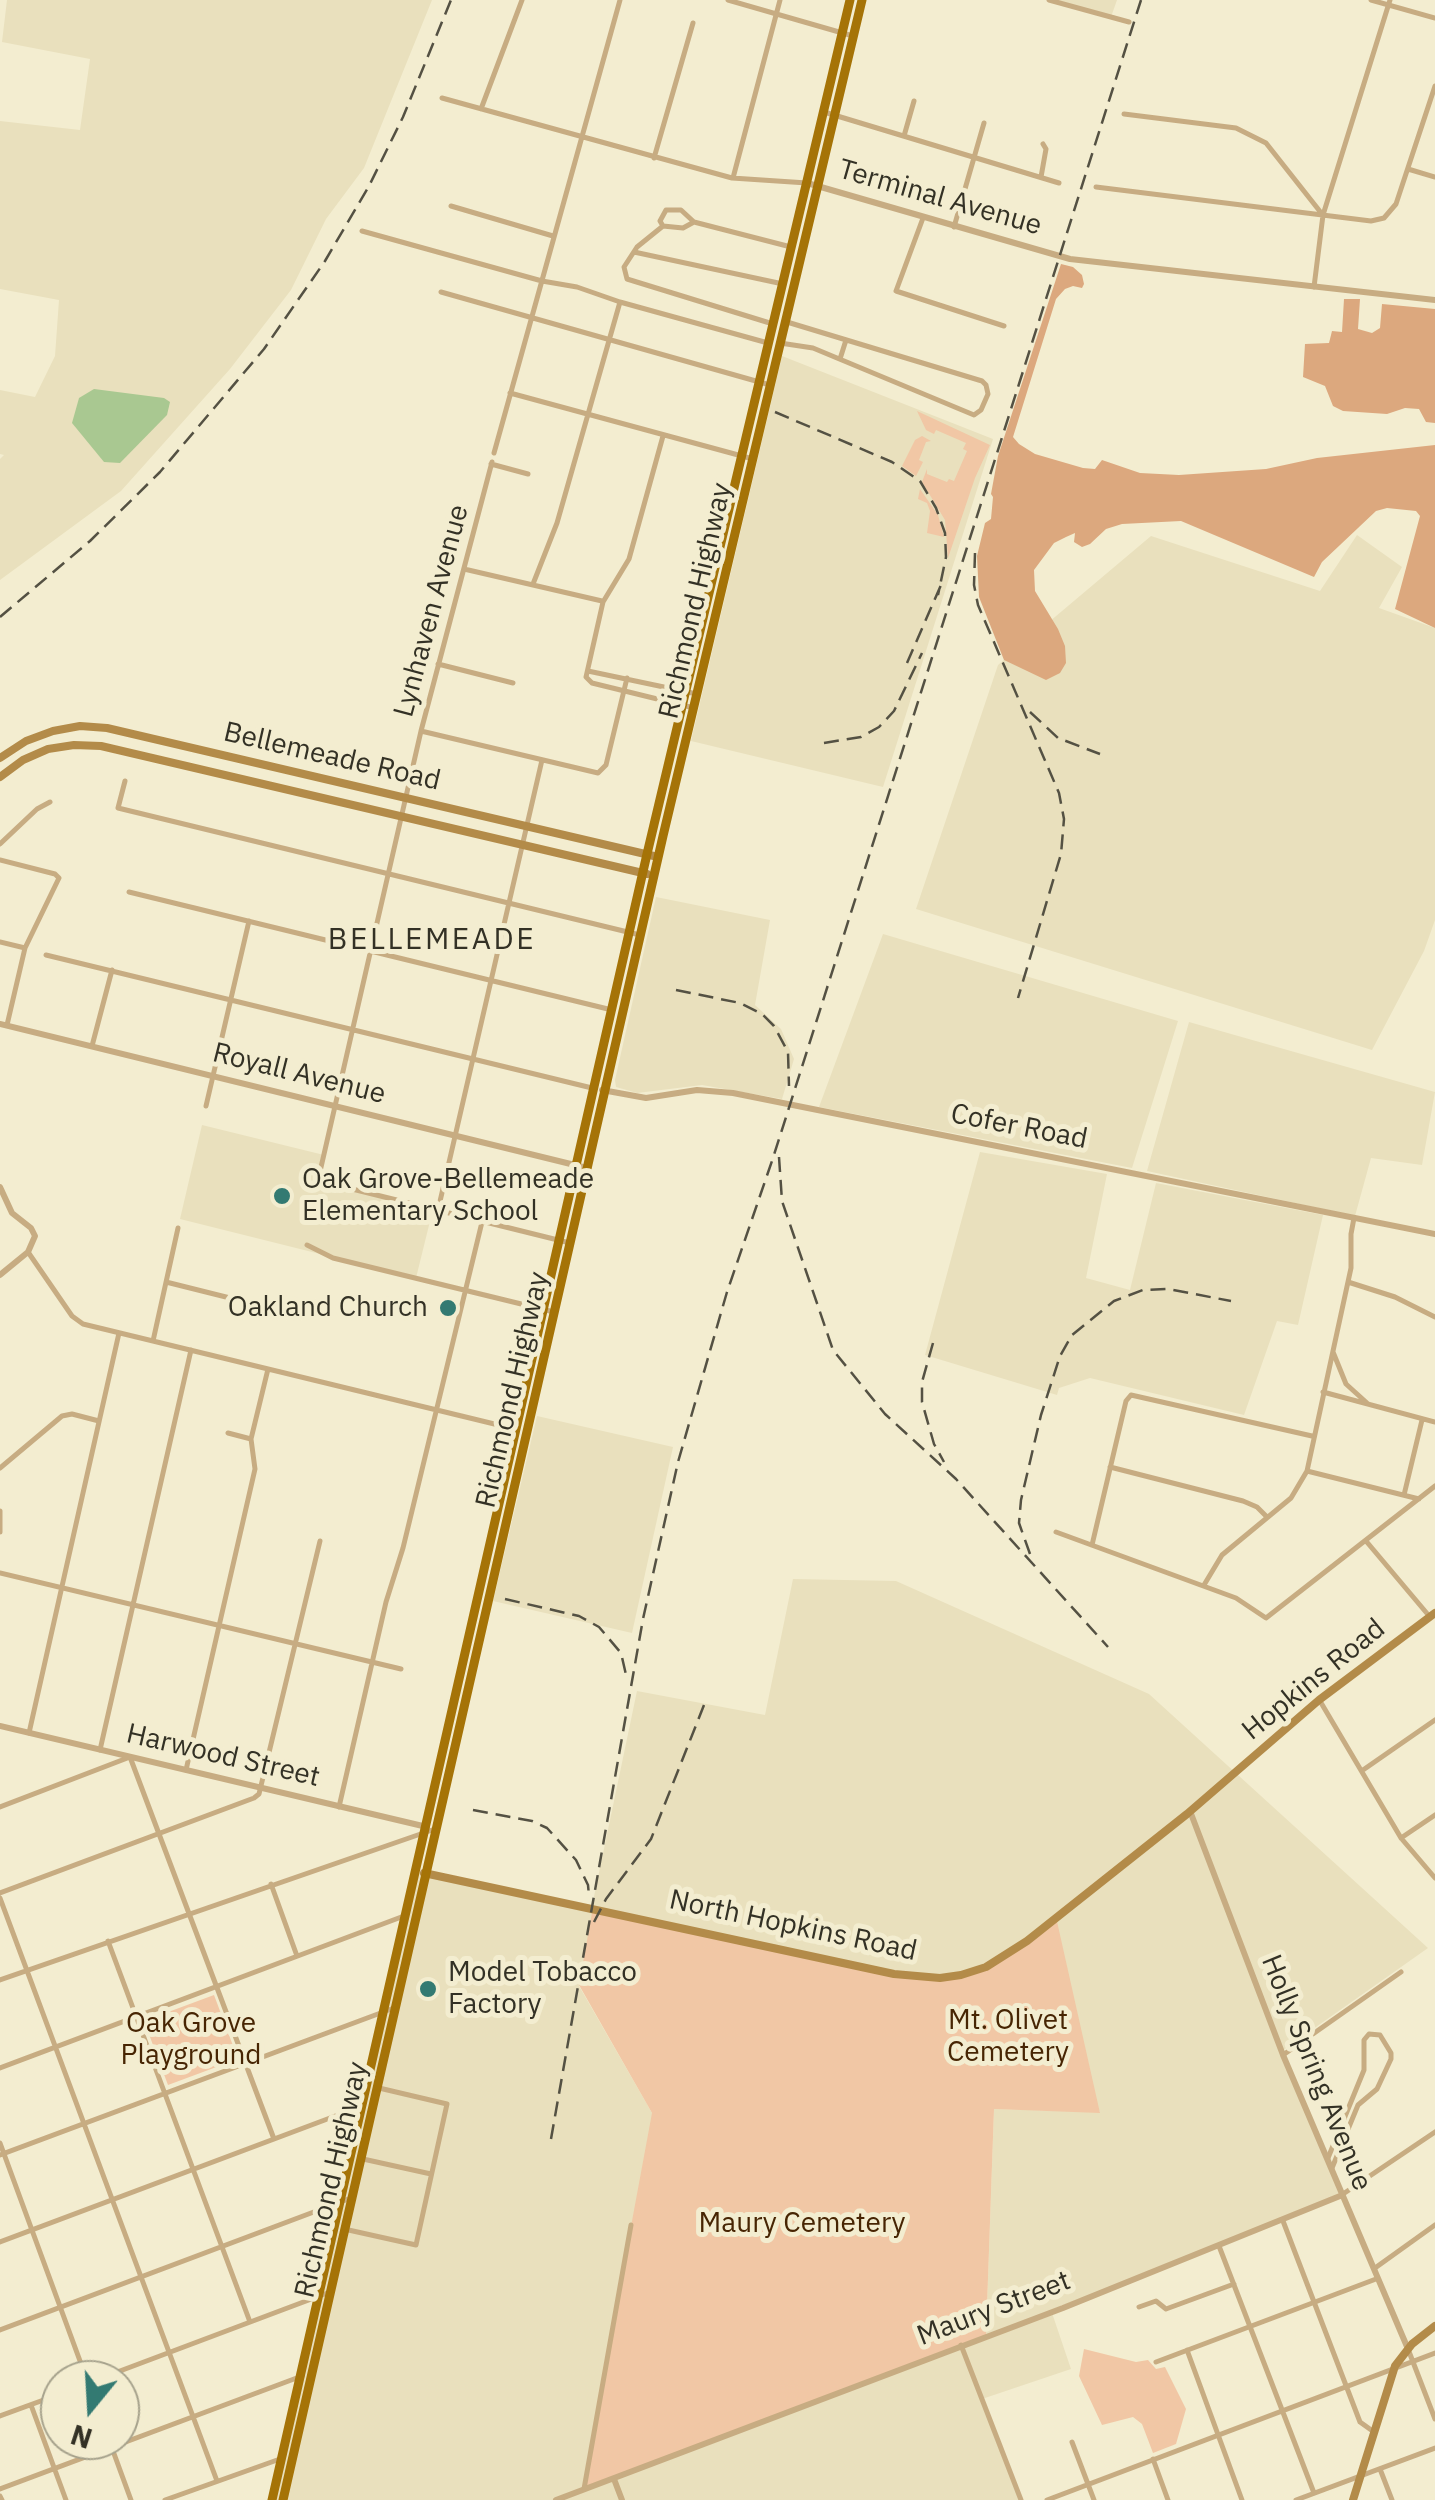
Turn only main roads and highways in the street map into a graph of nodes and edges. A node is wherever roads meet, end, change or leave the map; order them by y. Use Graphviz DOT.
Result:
graph roads {
  1 [pos="850,0"];
  2 [pos="862,0"];
  3 [pos="848,34"];
  4 [pos="812,185"];
  5 [pos="765,384"];
  6 [pos="0,758"];
  7 [pos="0,777"];
  8 [pos="653,856"];
  9 [pos="648,874"];
  10 [pos="1432,1615"];
  11 [pos="1222,1783"];
  12 [pos="419,1872"];
  13 [pos="409,1917"];
  14 [pos="1435,2326"];
  15 [pos="287,2459"];
  16 [pos="272,2500"];
  17 [pos="282,2500"];
  18 [pos="1353,2500"];
  1 -- 3 [label="main road, Richmond Highway"];
  2 -- 3 [label="main road, Richmond Highway"];
  3 -- 4 [label="main road, Richmond Highway"];
  4 -- 5 [label="main road, Richmond Highway"];
  4 -- 5 [label="main road, Richmond Highway"];
  5 -- 8 [label="main road, Richmond Highway"];
  6 -- 8 [label="main road, Bellemeade Road"];
  7 -- 9 [label="main road, Bellemeade Road"];
  8 -- 9 [label="main road, Richmond Highway"];
  9 -- 12 [label="main road, Richmond Highway"];
  10 -- 11 [label="main road, Hopkins Road"];
  11 -- 12 [label="main road, North Hopkins Road"];
  12 -- 13 [label="main road, Richmond Highway"];
  13 -- 15 [label="main road, Richmond Highway"];
  13 -- 15 [label="main road, Richmond Highway"];
  14 -- 18 [label="main road"];
  15 -- 16 [label="main road, Richmond Highway"];
  15 -- 17 [label="main road, Richmond Highway"];
}
